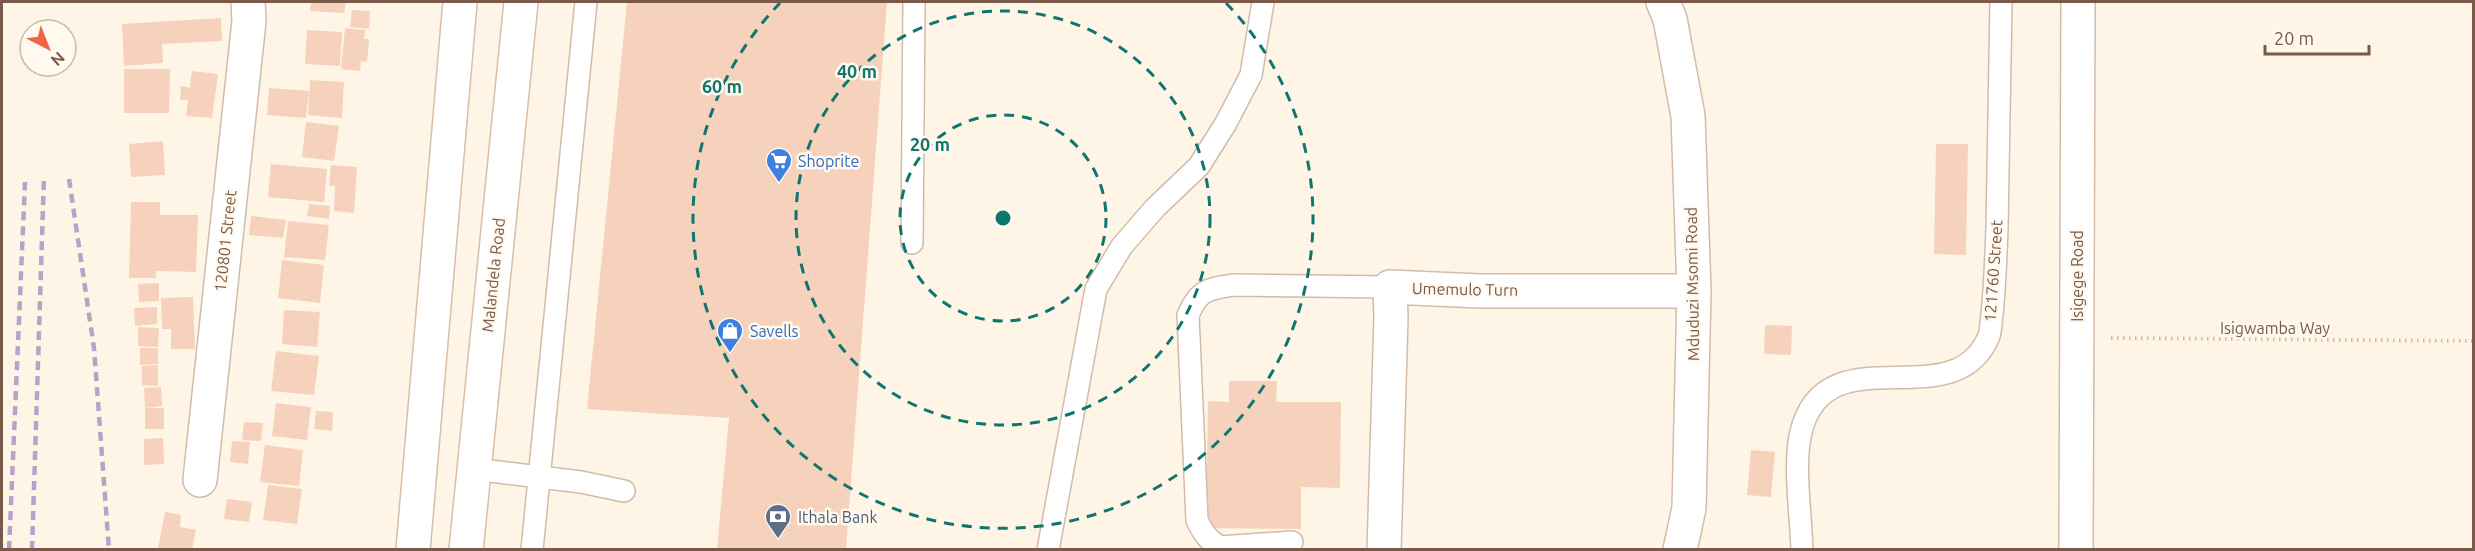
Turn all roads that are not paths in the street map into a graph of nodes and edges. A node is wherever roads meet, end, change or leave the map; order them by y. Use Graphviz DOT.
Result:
graph roads {
  1 [pos="248,2"];
  2 [pos="460,2"];
  3 [pos="520,2"];
  4 [pos="586,2"];
  5 [pos="914,2"];
  6 [pos="1263,2"];
  7 [pos="2001,2"];
  8 [pos="2078,2"];
  9 [pos="1669,7"];
  10 [pos="912,243"];
  11 [pos="1390,287"];
  12 [pos="1694,291"];
  13 [pos="474,469"];
  14 [pos="538,477"];
  15 [pos="200,480"];
  16 [pos="624,491"];
  17 [pos="1292,542"];
  18 [pos="413,549"];
  19 [pos="466,549"];
  20 [pos="532,549"];
  21 [pos="1048,549"];
  22 [pos="1384,549"];
  23 [pos="1680,549"];
  24 [pos="1802,549"];
  25 [pos="2076,549"];
  1 -- 15 [label="street, 120801 Street"];
  2 -- 18 [label="street"];
  3 -- 13 [label="street, Malandela Road"];
  4 -- 14 [label="lane"];
  5 -- 10 [label="lane"];
  6 -- 21 [label="lane"];
  7 -- 24 [label="lane, 121760 Street"];
  8 -- 25 [label="street, Isigege Road"];
  9 -- 12 [label="street, Mduduzi Msomi Road"];
  11 -- 12 [label="street, Umemulo Turn"];
  11 -- 17 [label="lane"];
  11 -- 22 [label="street, Umemulo Turn"];
  12 -- 23 [label="street, Mduduzi Msomi Road"];
  13 -- 14 [label="lane"];
  13 -- 19 [label="street, Malandela Road"];
  14 -- 16 [label="lane"];
  14 -- 20 [label="lane"];
}
